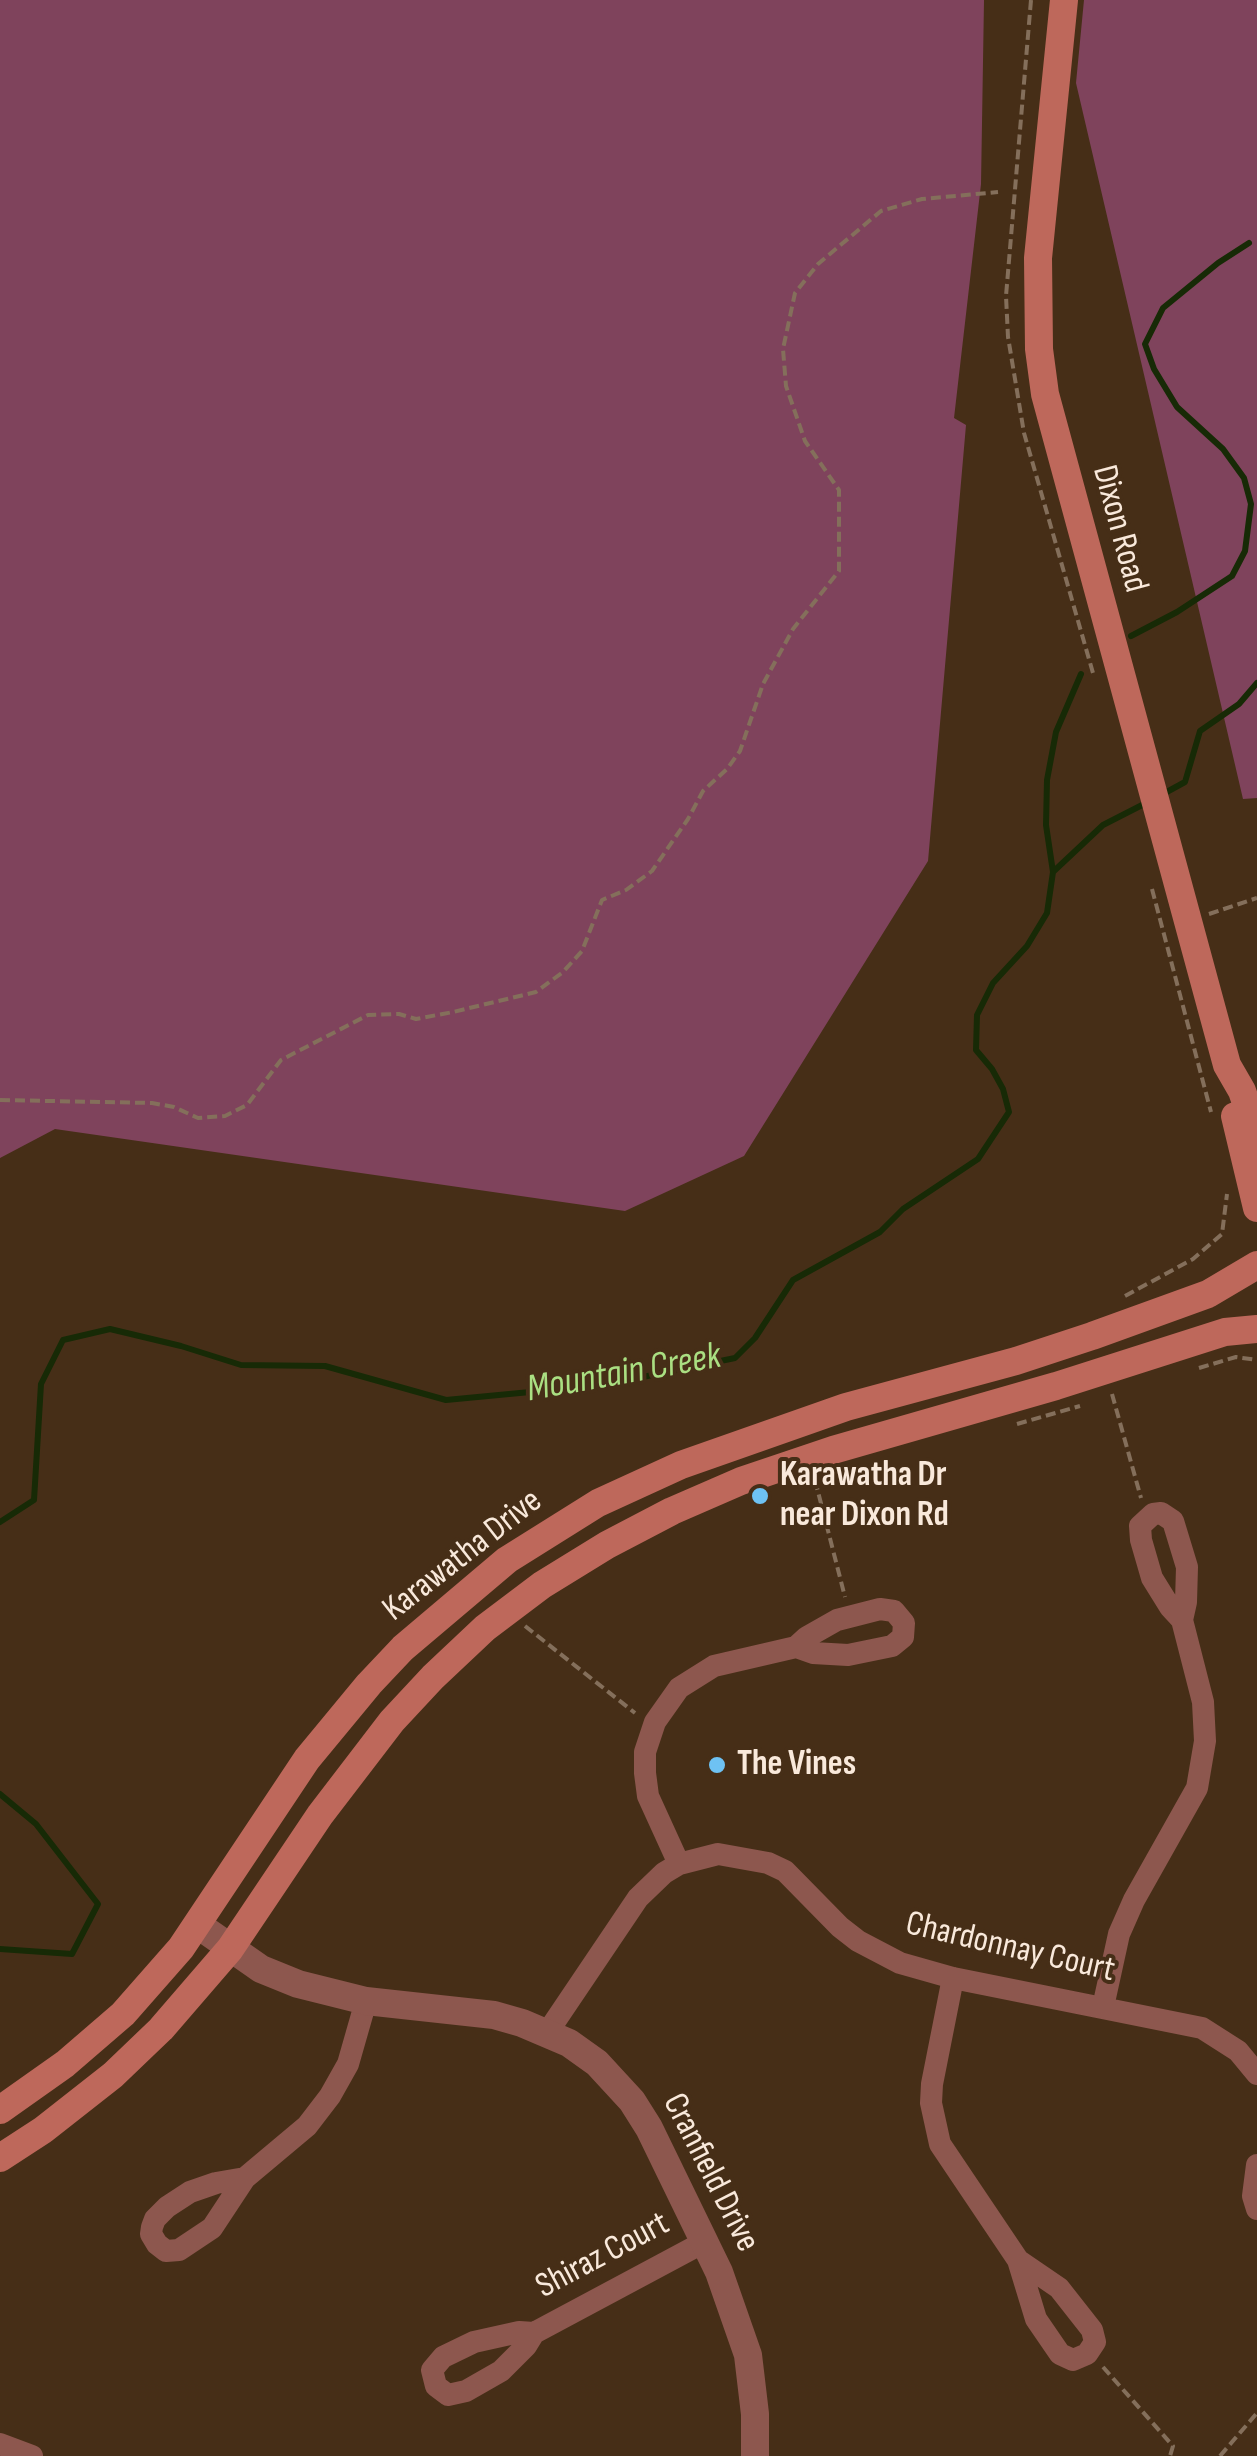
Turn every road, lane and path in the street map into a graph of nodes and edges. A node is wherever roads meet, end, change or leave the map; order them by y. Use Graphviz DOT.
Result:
graph roads {
  1 [pos="1064,0"];
  2 [pos="998,192"];
  3 [pos="1148,873"];
  4 [pos="1257,898"];
  5 [pos="1207,914"];
  6 [pos="1227,1065"];
  7 [pos="0,1100"];
  8 [pos="1213,1118"];
  9 [pos="1257,1135"];
  10 [pos="1228,1188"];
  11 [pos="1257,1208"];
  12 [pos="1257,1266"];
  13 [pos="1257,1285"];
  14 [pos="1119,1299"];
  15 [pos="1257,1329"];
  16 [pos="1236,1357"];
  17 [pos="1257,1360"];
  18 [pos="1112,1394"];
  19 [pos="800,1485"];
  20 [pos="1153,1514"];
  21 [pos="844,1594"];
  22 [pos="538,1616"];
  23 [pos="1182,1620"];
  24 [pos="796,1647"];
  25 [pos="654,1722"];
  26 [pos="679,1864"];
  27 [pos="198,1925"];
  28 [pos="230,1949"];
  29 [pos="953,1978"];
  30 [pos="366,2001"];
  31 [pos="1104,2007"];
  32 [pos="547,2033"];
  33 [pos="1257,2074"];
  34 [pos="0,2110"];
  35 [pos="0,2158"];
  36 [pos="1257,2166"];
  37 [pos="245,2178"];
  38 [pos="1257,2209"];
  39 [pos="706,2240"];
  40 [pos="1018,2260"];
  41 [pos="534,2333"];
  42 [pos="1088,2354"];
  43 [pos="1257,2413"];
  44 [pos="0,2444"];
  45 [pos="32,2456"];
  46 [pos="755,2456"];
  47 [pos="1170,2456"];
  48 [pos="1220,2456"];
  1 -- 6 [label="main road, Dixon Road"];
  2 -- 7 [label="path"];
  3 -- 8 [label="path"];
  4 -- 5 [label="path"];
  6 -- 9 [label="main road, Dixon Road"];
  6 -- 11 [label="main road, Dixon Road"];
  10 -- 14 [label="path"];
  12 -- 13 [label="main road"];
  12 -- 27 [label="main road, Karawatha Drive"];
  15 -- 28 [label="main road, Karawatha Drive"];
  16 -- 17 [label="path"];
  18 -- 20 [label="path"];
  19 -- 21 [label="path"];
  20 -- 23 [label="street"];
  20 -- 23 [label="street"];
  22 -- 25 [label="path"];
  23 -- 31 [label="street"];
  24 -- 25 [label="street"];
  25 -- 26 [label="street"];
  26 -- 29 [label="street, Chardonnay Court"];
  26 -- 32 [label="street, Chardonnay Court"];
  27 -- 28 [label="street, Cranfield Drive"];
  27 -- 34 [label="main road, Karawatha Drive"];
  28 -- 30 [label="street, Cranfield Drive"];
  28 -- 35 [label="main road, Karawatha Drive"];
  29 -- 31 [label="street, Chardonnay Court"];
  29 -- 40 [label="street"];
  30 -- 32 [label="street, Cranfield Drive"];
  30 -- 37 [label="street"];
  31 -- 33 [label="street, Chardonnay Court"];
  32 -- 39 [label="street, Cranfield Drive"];
  36 -- 38 [label="street"];
  39 -- 41 [label="street, Shiraz Court"];
  39 -- 46 [label="street, Cranfield Drive"];
  40 -- 42 [label="street"];
  40 -- 42 [label="street"];
  42 -- 47 [label="path"];
  43 -- 48 [label="path"];
  44 -- 45 [label="street"];
}
